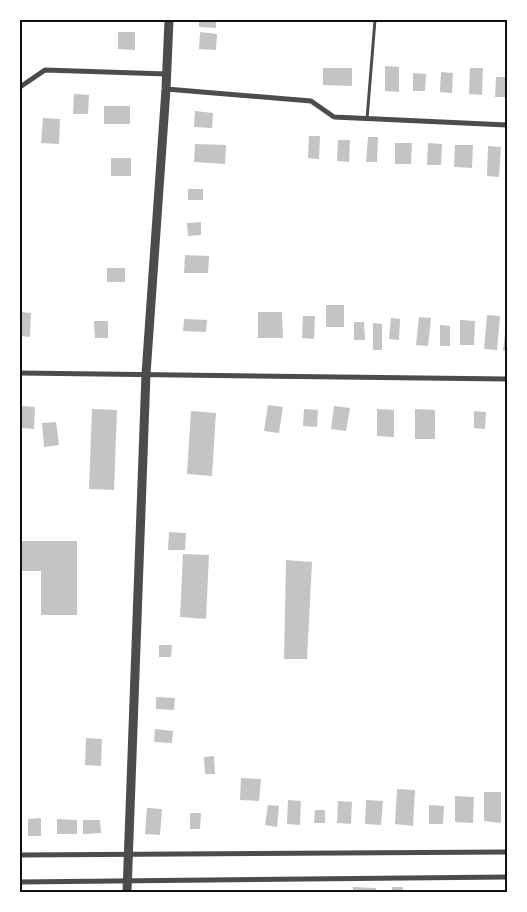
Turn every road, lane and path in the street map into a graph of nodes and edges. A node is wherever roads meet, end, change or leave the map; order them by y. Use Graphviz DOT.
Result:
graph roads {
  1 [pos="169,20"];
  2 [pos="374,20"];
  3 [pos="167,74"];
  4 [pos="20,87"];
  5 [pos="166,89"];
  6 [pos="367,119"];
  7 [pos="507,125"];
  8 [pos="20,372"];
  9 [pos="146,374"];
  10 [pos="507,380"];
  11 [pos="507,852"];
  12 [pos="20,855"];
  13 [pos="129,856"];
  14 [pos="507,878"];
  15 [pos="20,882"];
  16 [pos="128,882"];
  17 [pos="127,892"];
  1 -- 3 [label="street"];
  2 -- 6 [label="lane"];
  3 -- 4 [label="street"];
  3 -- 5 [label="street"];
  5 -- 6 [label="street"];
  5 -- 9 [label="street"];
  6 -- 7 [label="street"];
  8 -- 9 [label="street"];
  9 -- 10 [label="street"];
  9 -- 13 [label="street"];
  11 -- 13 [label="street"];
  12 -- 13 [label="street"];
  13 -- 16 [label="street"];
  14 -- 16 [label="street"];
  15 -- 16 [label="street"];
  16 -- 17 [label="street"];
}
